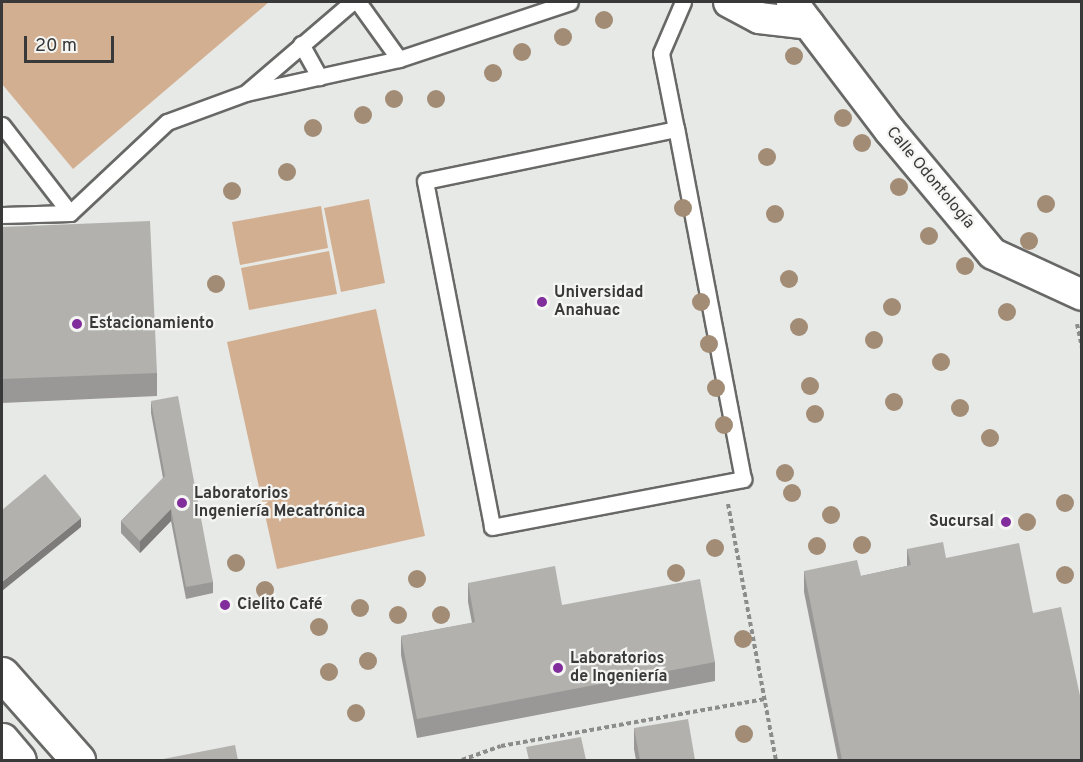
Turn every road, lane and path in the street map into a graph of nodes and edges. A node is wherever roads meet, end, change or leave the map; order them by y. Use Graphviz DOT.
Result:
graph roads {
  1 [pos="352,2"];
  2 [pos="358,2"];
  3 [pos="570,2"];
  4 [pos="683,2"];
  5 [pos="729,2"];
  6 [pos="797,8"];
  7 [pos="301,44"];
  8 [pos="399,59"];
  9 [pos="319,77"];
  10 [pos="246,93"];
  11 [pos="2,125"];
  12 [pos="676,129"];
  13 [pos="70,213"];
  14 [pos="2,215"];
  15 [pos="1082,295"];
  16 [pos="724,483"];
  17 [pos="2,674"];
  18 [pos="764,699"];
  19 [pos="2,740"];
  20 [pos="19,760"];
  21 [pos="78,760"];
  22 [pos="462,760"];
  23 [pos="776,760"];
  1 -- 7 [label="lane"];
  2 -- 8 [label="lane"];
  3 -- 8 [label="lane"];
  4 -- 12 [label="lane"];
  5 -- 6 [label="street, Calle Odontología"];
  6 -- 15 [label="street, Calle Odontología"];
  7 -- 9 [label="lane"];
  7 -- 10 [label="lane"];
  8 -- 9 [label="lane"];
  9 -- 10 [label="lane"];
  10 -- 13 [label="lane"];
  11 -- 13 [label="lane"];
  12 -- 16 [label="lane"];
  12 -- 16 [label="lane"];
  13 -- 14 [label="lane"];
  16 -- 18 [label="path"];
  17 -- 21 [label="main road"];
  18 -- 22 [label="path"];
  18 -- 23 [label="path"];
  19 -- 20 [label="main road"];
}
